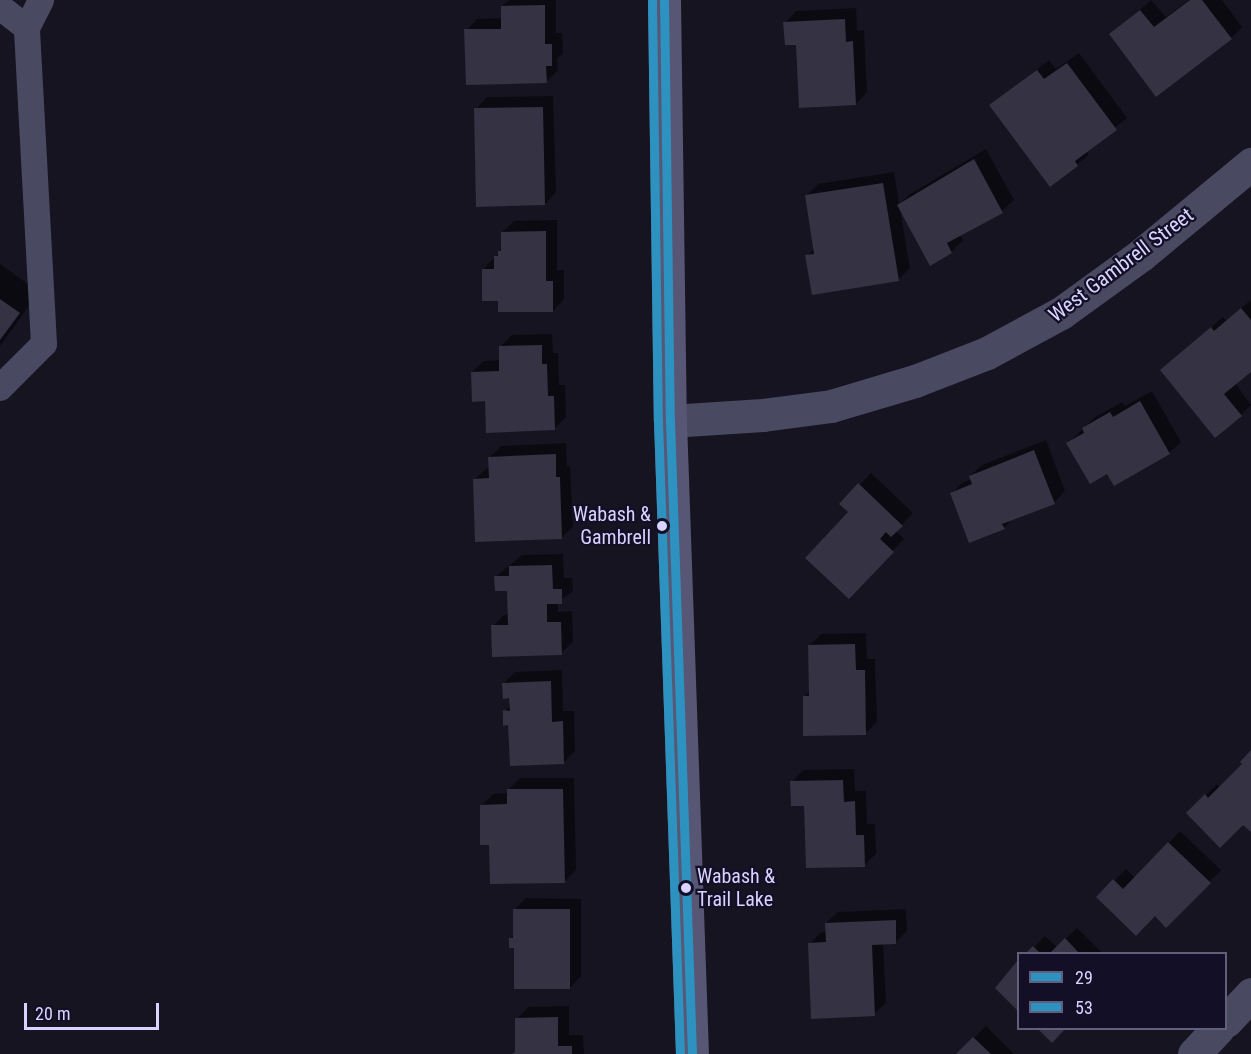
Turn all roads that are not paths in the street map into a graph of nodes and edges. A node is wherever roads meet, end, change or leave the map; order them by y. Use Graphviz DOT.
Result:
graph roads {
  1 [pos="41,0"];
  2 [pos="664,0"];
  3 [pos="0,7"];
  4 [pos="27,28"];
  5 [pos="1251,164"];
  6 [pos="0,388"];
  7 [pos="670,421"];
  8 [pos="1251,994"];
  9 [pos="1227,1020"];
  10 [pos="1217,1030"];
  11 [pos="692,1054"];
  12 [pos="1194,1054"];
  1 -- 4 [label="lane"];
  2 -- 7 [label="main road"];
  3 -- 4 [label="lane"];
  4 -- 6 [label="lane"];
  5 -- 7 [label="street, West Gambrell Street"];
  7 -- 11 [label="main road"];
  8 -- 9 [label="street"];
  10 -- 12 [label="street"];
}
